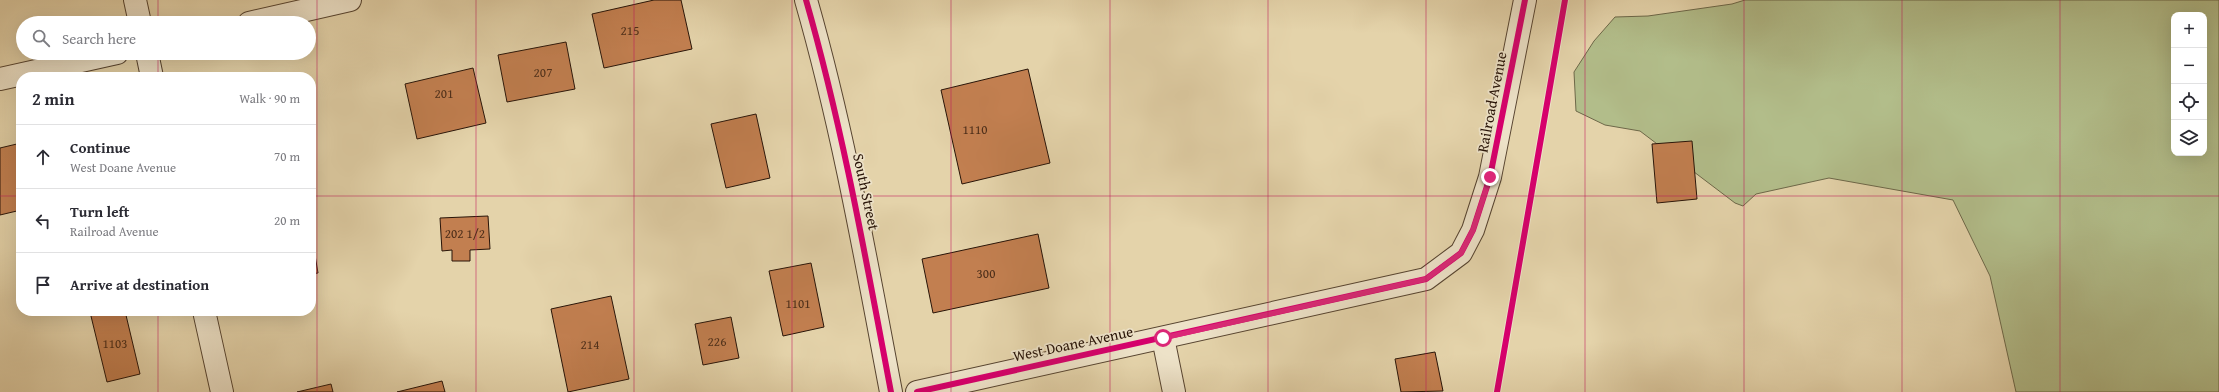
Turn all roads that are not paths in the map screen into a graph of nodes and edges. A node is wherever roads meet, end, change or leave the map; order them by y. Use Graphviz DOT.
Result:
graph roads {
  1 [pos="135,0"];
  2 [pos="350,0"];
  3 [pos="806,0"];
  4 [pos="1525,0"];
  5 [pos="138,16"];
  6 [pos="280,16"];
  7 [pos="87,60"];
  8 [pos="148,60"];
  9 [pos="35,72"];
  10 [pos="151,72"];
  11 [pos="16,76"];
  12 [pos="0,80"];
  13 [pos="1461,253"];
  14 [pos="205,316"];
  15 [pos="1163,338"];
  16 [pos="222,392"];
  17 [pos="891,392"];
  18 [pos="917,392"];
  19 [pos="1174,392"];
  1 -- 5 [label="street"];
  2 -- 6 [label="street"];
  3 -- 17 [label="street, South Street"];
  4 -- 13 [label="street, Railroad Avenue"];
  7 -- 9 [label="street"];
  8 -- 10 [label="street"];
  11 -- 12 [label="street"];
  13 -- 15 [label="street, West Doane Avenue"];
  14 -- 16 [label="street"];
  15 -- 18 [label="street, West Doane Avenue"];
  15 -- 19 [label="street"];
}
